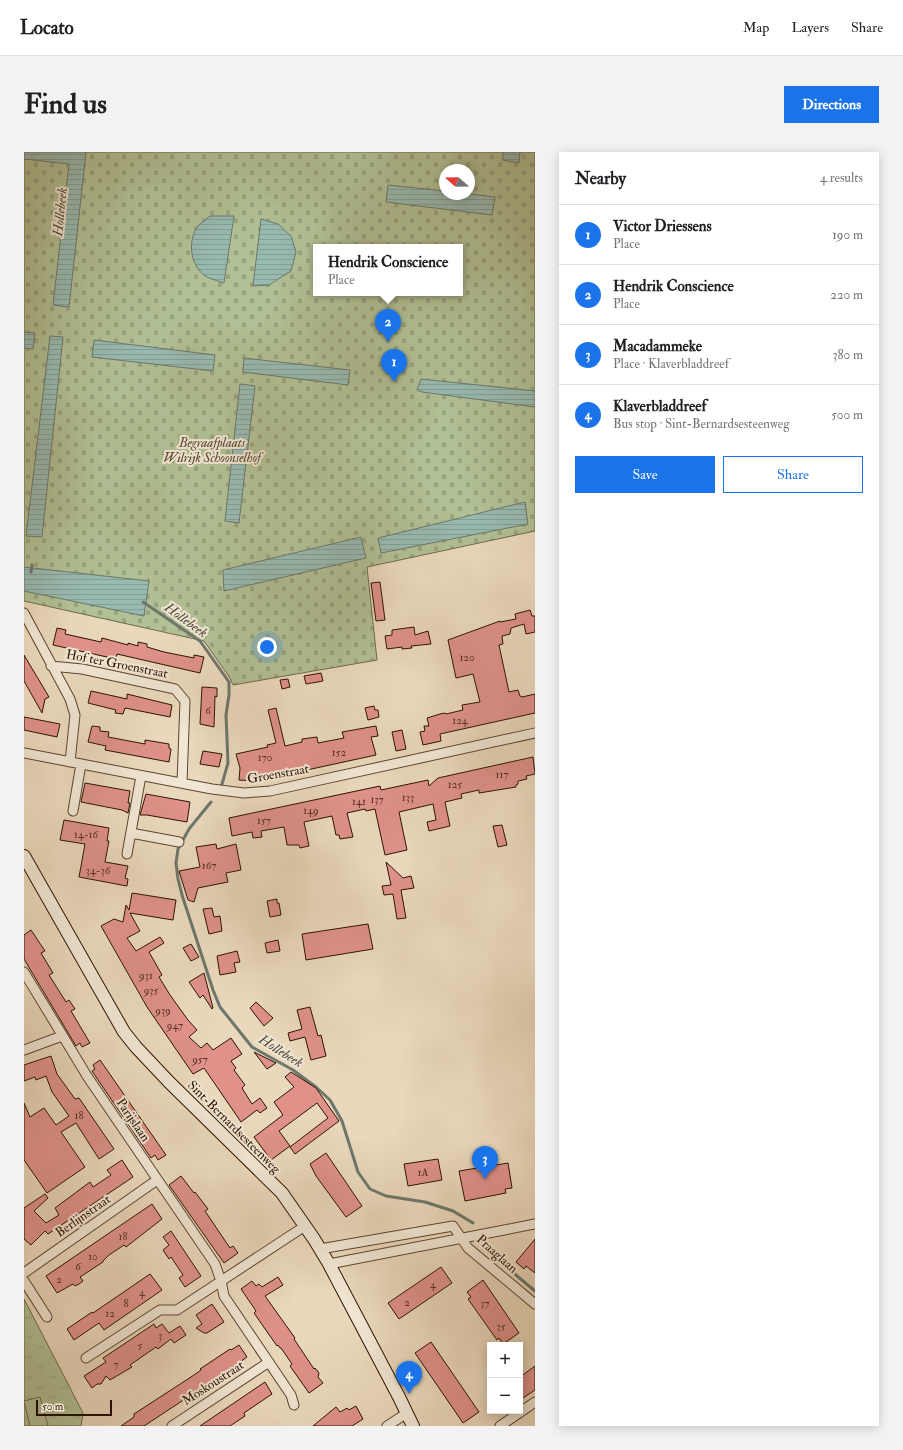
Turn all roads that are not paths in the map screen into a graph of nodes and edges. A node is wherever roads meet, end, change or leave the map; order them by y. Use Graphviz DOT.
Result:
graph roads {
  1 [pos="24,614"];
  2 [pos="51,666"];
  3 [pos="535,733"];
  4 [pos="24,753"];
  5 [pos="70,762"];
  6 [pos="82,764"];
  7 [pos="141,776"];
  8 [pos="182,783"];
  9 [pos="73,811"];
  10 [pos="130,833"];
  11 [pos="179,842"];
  12 [pos="127,854"];
  13 [pos="24,856"];
  14 [pos="24,972"];
  15 [pos="62,1036"];
  16 [pos="24,1050"];
  17 [pos="157,1180"];
  18 [pos="535,1224"];
  19 [pos="305,1226"];
  20 [pos="462,1238"];
  21 [pos="320,1249"];
  22 [pos="329,1264"];
  23 [pos="24,1273"];
  24 [pos="24,1281"];
  25 [pos="221,1281"];
  26 [pos="535,1304"];
  27 [pos="47,1317"];
  28 [pos="86,1358"];
  29 [pos="269,1362"];
  30 [pos="535,1402"];
  31 [pos="294,1405"];
  32 [pos="407,1413"];
  33 [pos="172,1426"];
  34 [pos="387,1426"];
  35 [pos="413,1426"];
  36 [pos="500,1426"];
  1 -- 2 [label="street, Hof ter Groenstraat"];
  2 -- 5 [label="street, Hof ter Groenstraat"];
  2 -- 8 [label="street, Hof ter Groenstraat"];
  3 -- 8 [label="street, Groenstraat"];
  4 -- 5 [label="street, Groenstraat"];
  5 -- 6 [label="street, Groenstraat"];
  6 -- 7 [label="street, Groenstraat"];
  6 -- 9 [label="street"];
  7 -- 8 [label="street, Groenstraat"];
  7 -- 10 [label="street"];
  10 -- 11 [label="street"];
  10 -- 12 [label="street"];
  13 -- 19 [label="main road, Sint-Bernardsesteenweg"];
  14 -- 15 [label="street, Parijslaan"];
  15 -- 16 [label="street"];
  15 -- 17 [label="street, Parijslaan"];
  17 -- 23 [label="street, Berlijnstraat"];
  17 -- 25 [label="street, Parijslaan"];
  18 -- 20 [label="street"];
  19 -- 21 [label="main road, Sint-Bernardsesteenweg"];
  19 -- 25 [label="street"];
  20 -- 21 [label="street, Praaglaan"];
  20 -- 22 [label="street"];
  20 -- 26 [label="street, Praaglaan"];
  21 -- 22 [label="main road, Sint-Bernardsesteenweg"];
  22 -- 32 [label="main road, Sint-Bernardsesteenweg"];
  24 -- 27 [label="street"];
  25 -- 28 [label="street"];
  25 -- 29 [label="street, Parijslaan"];
  29 -- 31 [label="street, Parijslaan"];
  29 -- 33 [label="street, Moskoustraat"];
  30 -- 36 [label="street"];
  32 -- 34 [label="street"];
  32 -- 35 [label="main road, Sint-Bernardsesteenweg"];
}
